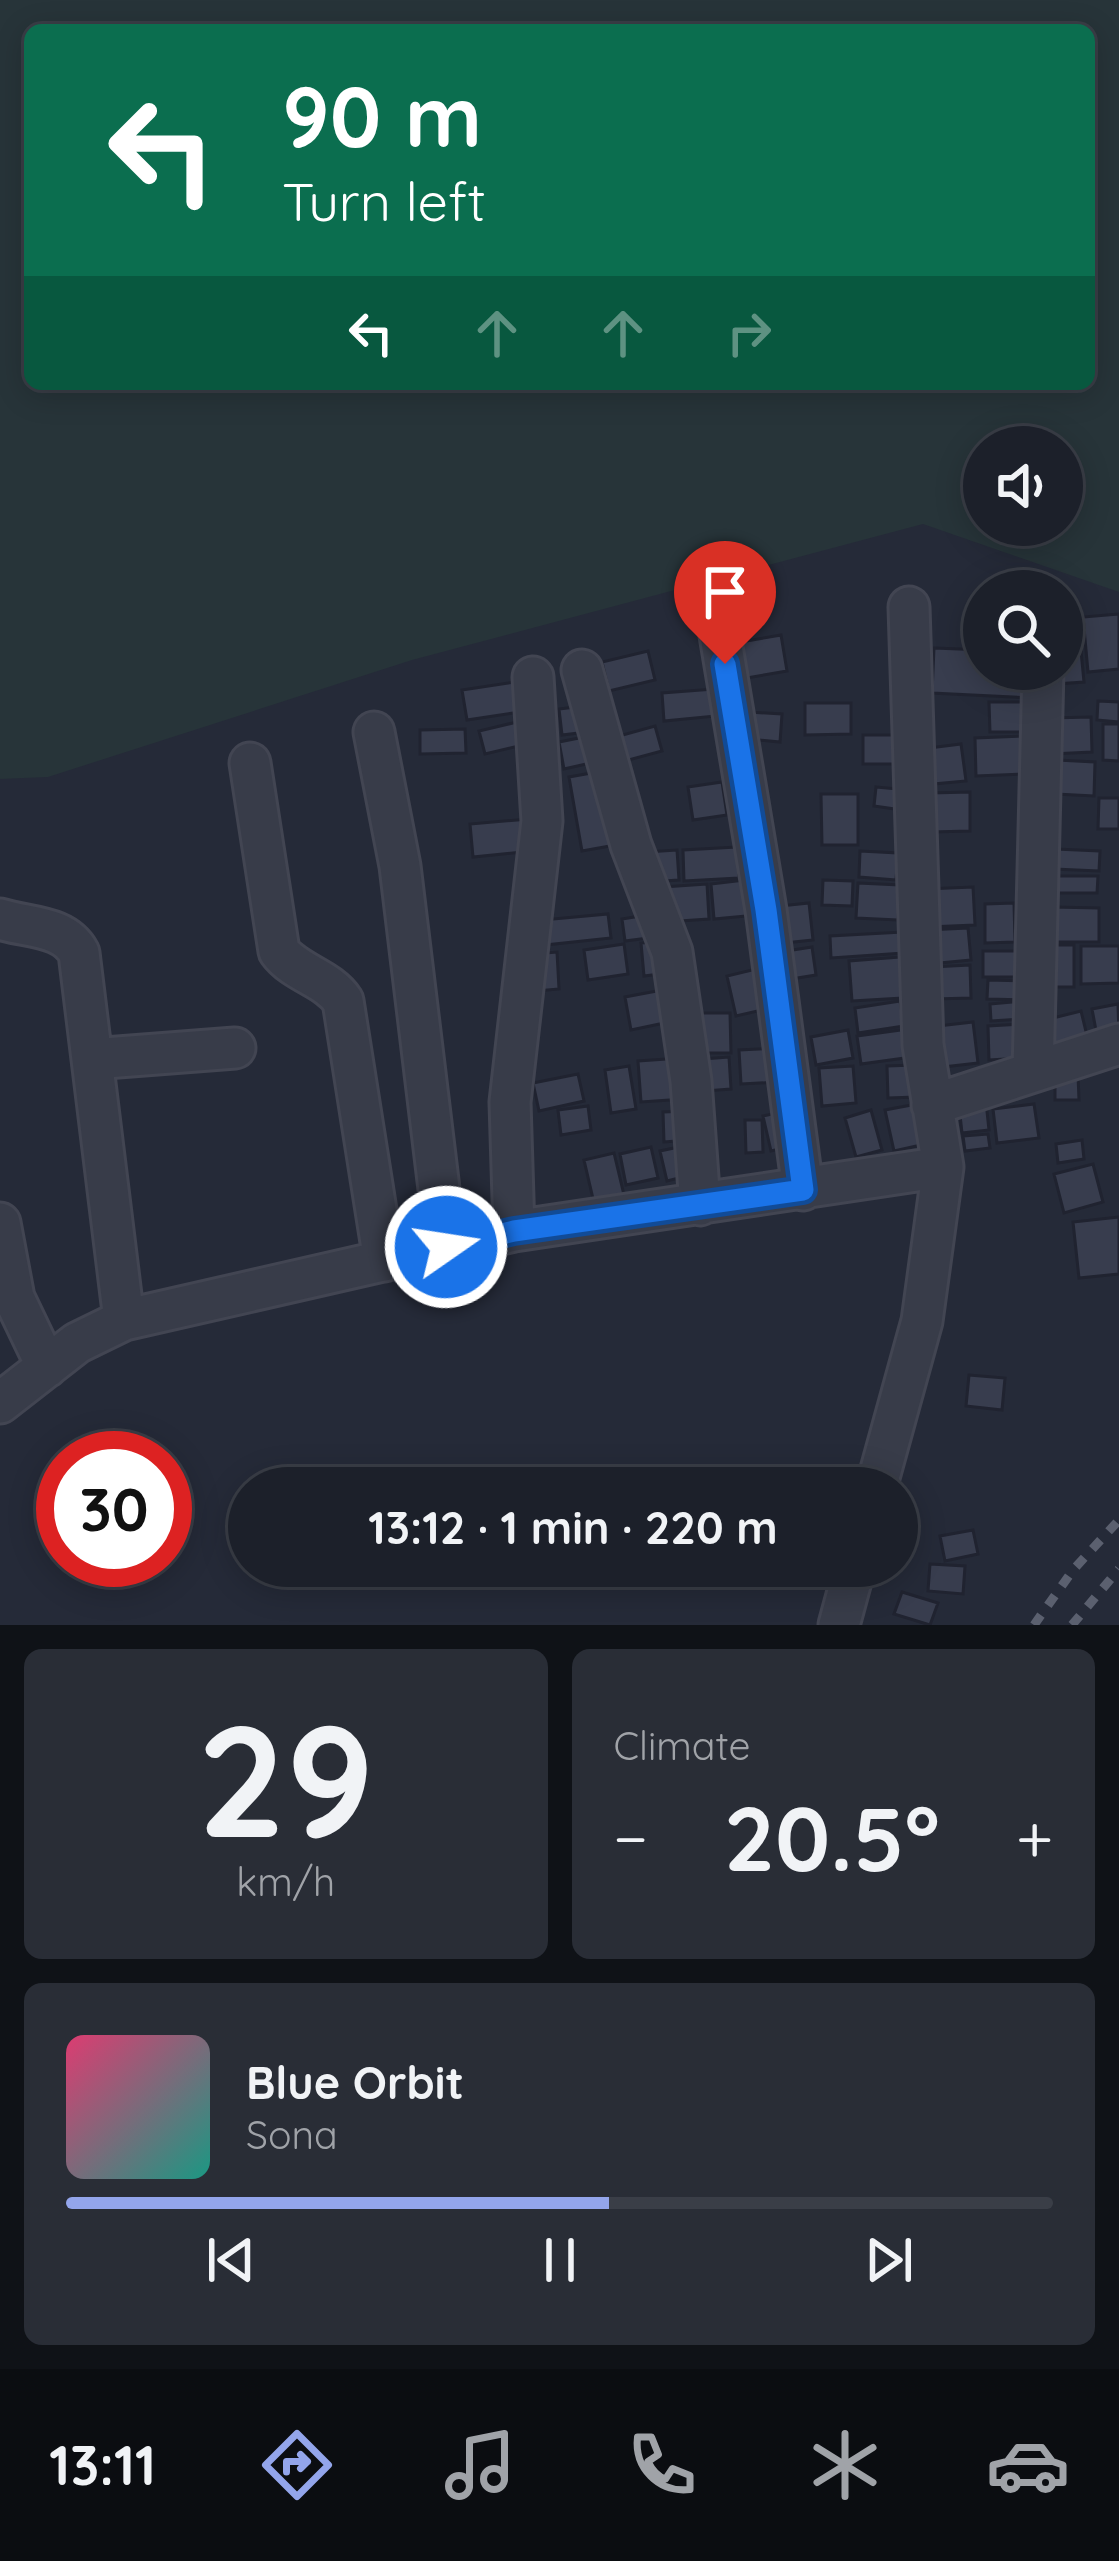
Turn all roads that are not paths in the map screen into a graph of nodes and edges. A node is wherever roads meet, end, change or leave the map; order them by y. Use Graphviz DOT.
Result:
graph roads {
  1 [pos="908,607"];
  2 [pos="718,623"];
  3 [pos="583,670"];
  4 [pos="533,677"];
  5 [pos="1042,690"];
  6 [pos="374,732"];
  7 [pos="250,763"];
  8 [pos="0,919"];
  9 [pos="1119,1044"];
  10 [pos="236,1048"];
  11 [pos="92,1059"];
  12 [pos="1033,1072"];
  13 [pos="932,1105"];
  14 [pos="943,1167"];
  15 [pos="803,1190"];
  16 [pos="700,1205"];
  17 [pos="0,1222"];
  18 [pos="514,1231"];
  19 [pos="446,1247"];
  20 [pos="383,1261"];
  21 [pos="124,1320"];
  22 [pos="47,1367"];
  23 [pos="0,1403"];
  24 [pos="882,1467"];
  25 [pos="849,1587"];
  26 [pos="839,1625"];
  1 -- 13 [label="street"];
  2 -- 15 [label="street"];
  3 -- 16 [label="street"];
  4 -- 18 [label="street"];
  5 -- 12 [label="street"];
  6 -- 19 [label="street"];
  7 -- 20 [label="street"];
  8 -- 11 [label="street"];
  9 -- 12 [label="street"];
  10 -- 11 [label="street"];
  11 -- 21 [label="street"];
  12 -- 13 [label="street"];
  13 -- 14 [label="street"];
  14 -- 15 [label="street"];
  14 -- 24 [label="street"];
  15 -- 16 [label="street"];
  16 -- 18 [label="street"];
  17 -- 22 [label="street"];
  18 -- 19 [label="street"];
  19 -- 20 [label="street"];
  20 -- 21 [label="street"];
  21 -- 22 [label="street"];
  22 -- 23 [label="street"];
  25 -- 26 [label="street"];
}
